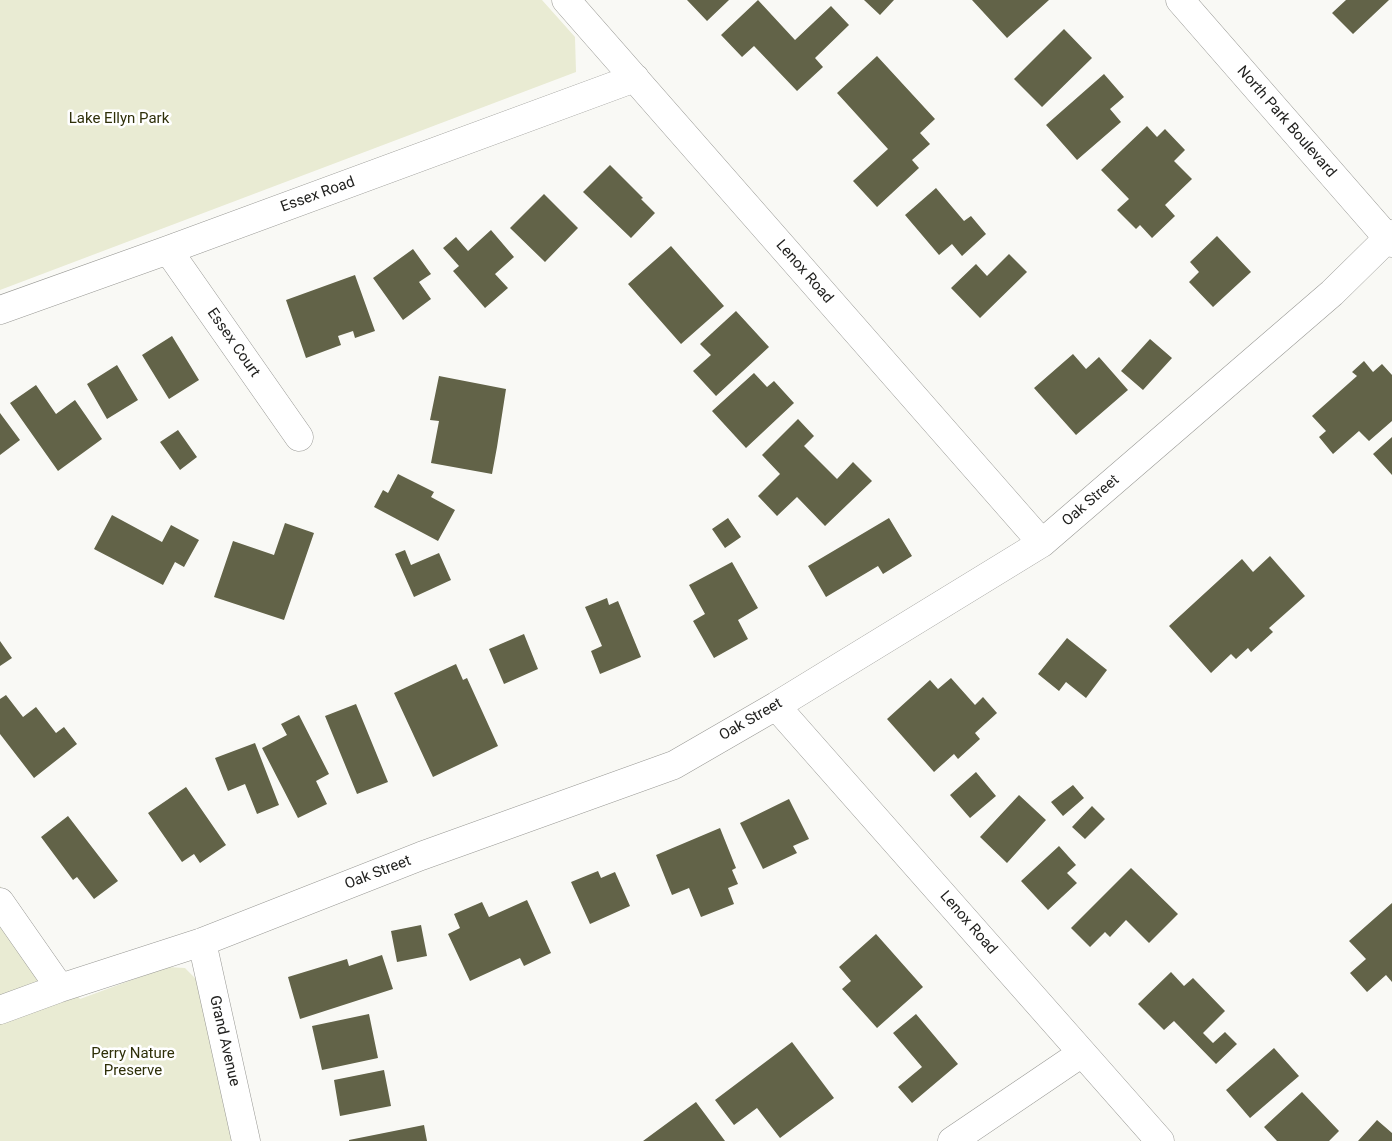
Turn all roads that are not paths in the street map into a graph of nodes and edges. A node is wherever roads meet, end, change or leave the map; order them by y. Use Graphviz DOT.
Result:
graph roads {
  1 [pos="566,0"];
  2 [pos="1180,0"];
  3 [pos="635,78"];
  4 [pos="1391,238"];
  5 [pos="168,250"];
  6 [pos="0,310"];
  7 [pos="299,437"];
  8 [pos="1042,543"];
  9 [pos="776,706"];
  10 [pos="0,902"];
  11 [pos="202,942"];
  12 [pos="60,988"];
  13 [pos="0,1010"];
  14 [pos="1082,1053"];
  15 [pos="246,1141"];
  16 [pos="952,1141"];
  17 [pos="1160,1141"];
  1 -- 3 [label="street, Lenox Road"];
  2 -- 4 [label="street, North Park Boulevard"];
  3 -- 5 [label="street, Essex Road"];
  3 -- 8 [label="street, Lenox Road"];
  4 -- 8 [label="street, Oak Street"];
  5 -- 6 [label="street, Essex Road"];
  5 -- 7 [label="street, Essex Court"];
  8 -- 9 [label="street, Oak Street"];
  9 -- 11 [label="street, Oak Street"];
  9 -- 14 [label="street, Lenox Road"];
  10 -- 12 [label="street"];
  11 -- 12 [label="street, Oak Street"];
  11 -- 15 [label="street, Grand Avenue"];
  12 -- 13 [label="street, Oak Street"];
  14 -- 16 [label="street"];
  14 -- 17 [label="street, Lenox Road"];
}
